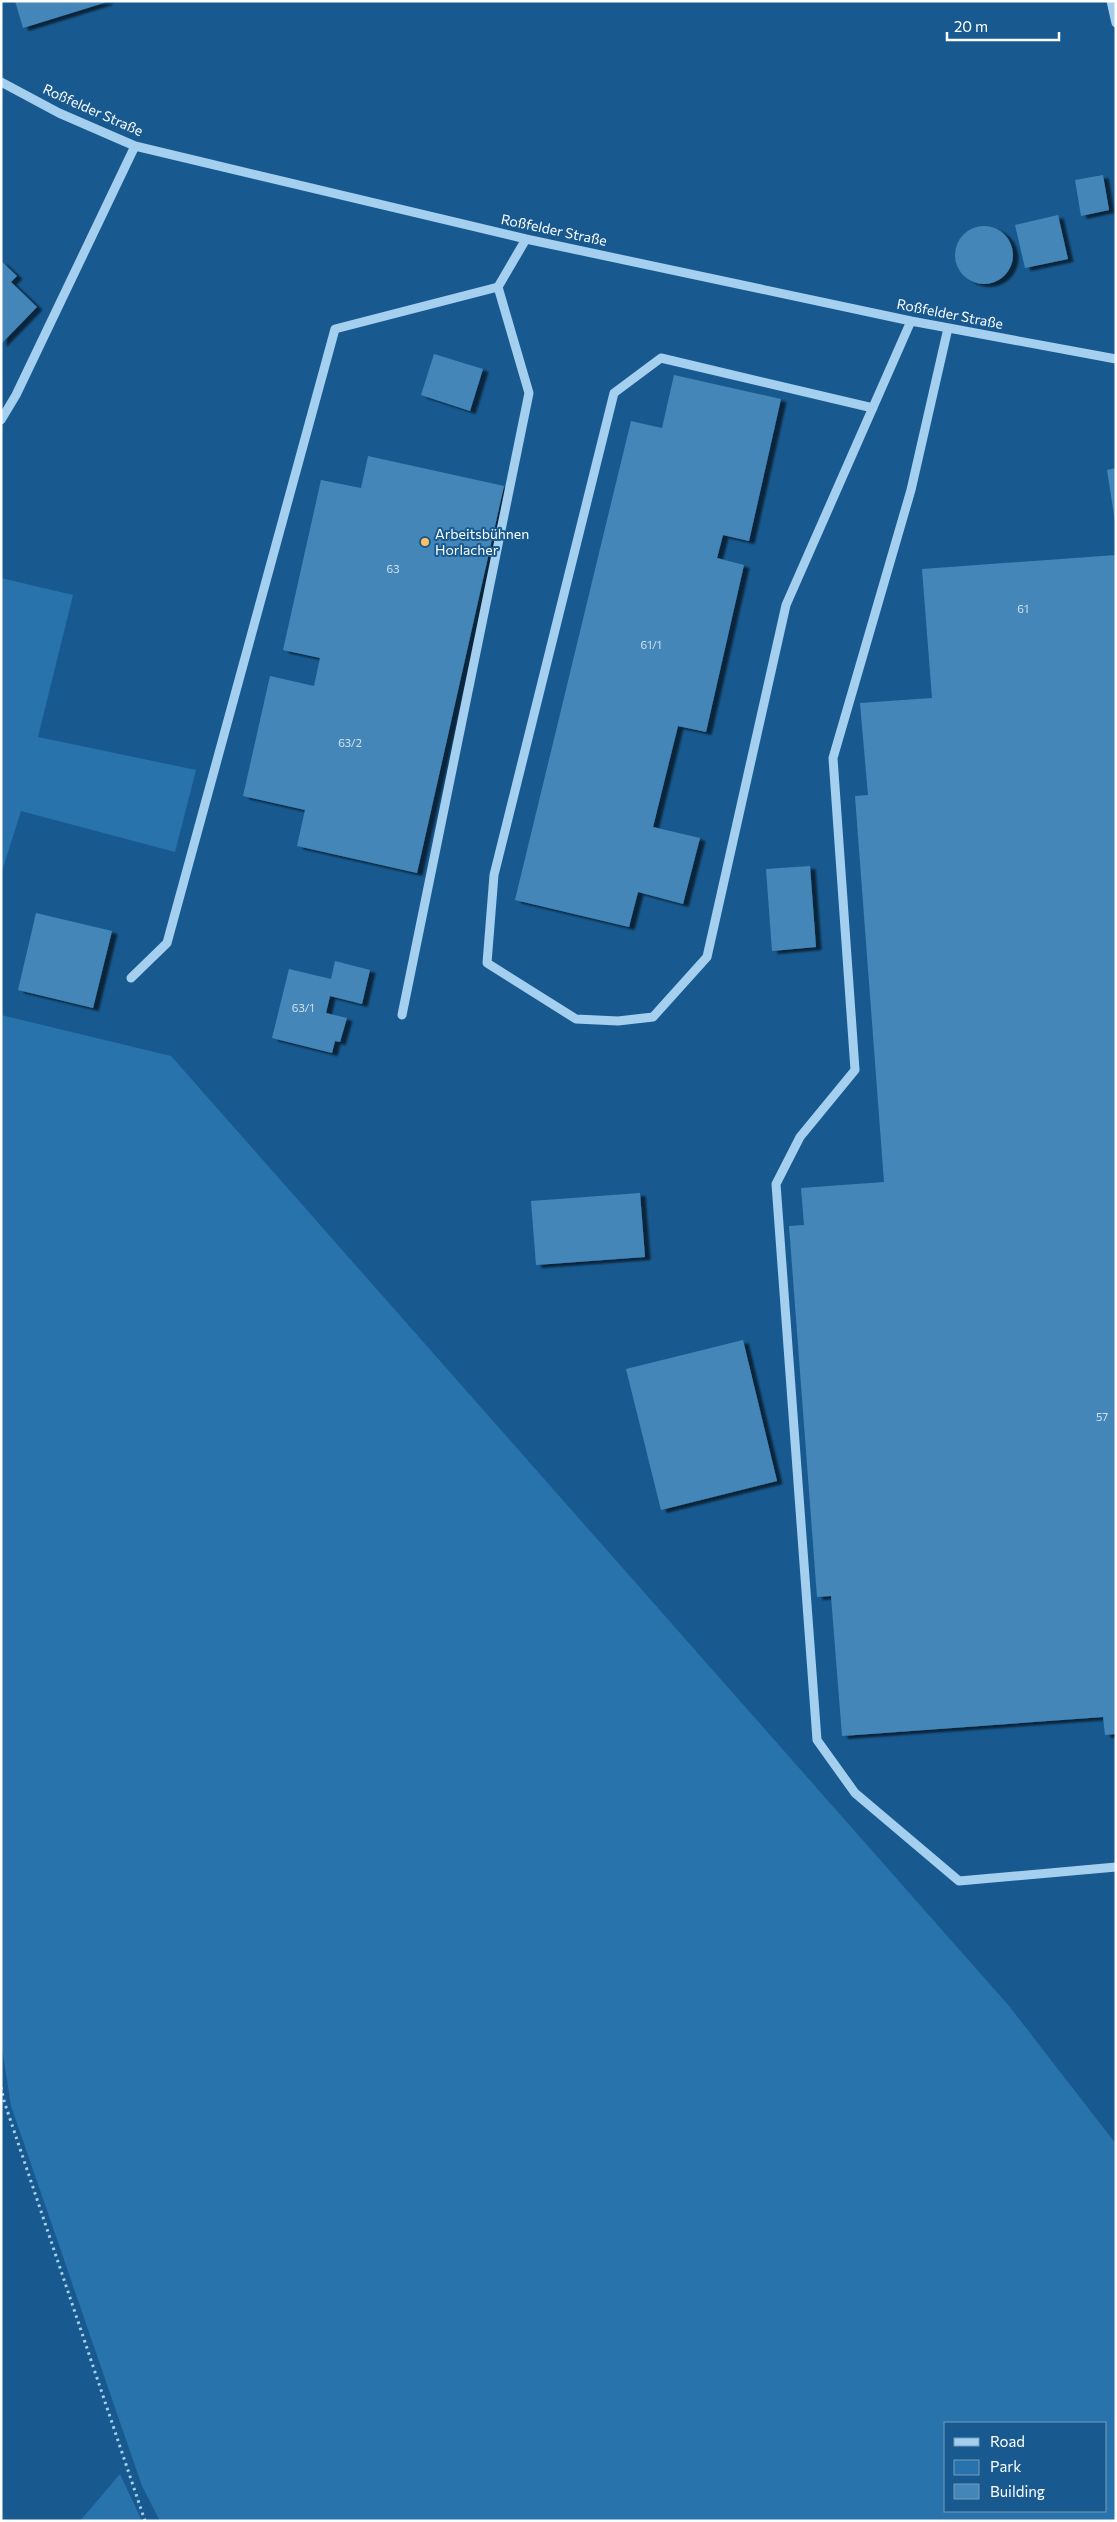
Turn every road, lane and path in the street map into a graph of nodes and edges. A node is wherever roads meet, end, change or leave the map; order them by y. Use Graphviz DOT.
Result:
graph roads {
  1 [pos="1111,1"];
  2 [pos="1116,23"];
  3 [pos="1,82"];
  4 [pos="135,146"];
  5 [pos="526,239"];
  6 [pos="498,287"];
  7 [pos="911,321"];
  8 [pos="948,328"];
  9 [pos="1116,359"];
  10 [pos="873,408"];
  11 [pos="1,420"];
  12 [pos="131,978"];
  13 [pos="402,1015"];
  14 [pos="1116,1867"];
  15 [pos="1,2087"];
  16 [pos="145,2521"];
  1 -- 2 [label="street"];
  3 -- 4 [label="street, Roßfelder Straße"];
  4 -- 5 [label="street, Roßfelder Straße"];
  4 -- 11 [label="street"];
  5 -- 6 [label="street"];
  5 -- 7 [label="street, Roßfelder Straße"];
  6 -- 12 [label="street"];
  6 -- 13 [label="street"];
  7 -- 8 [label="street, Roßfelder Straße"];
  7 -- 10 [label="street"];
  8 -- 9 [label="street, Roßfelder Straße"];
  8 -- 14 [label="street"];
  10 -- 10 [label="street"];
  15 -- 16 [label="path"];
}
